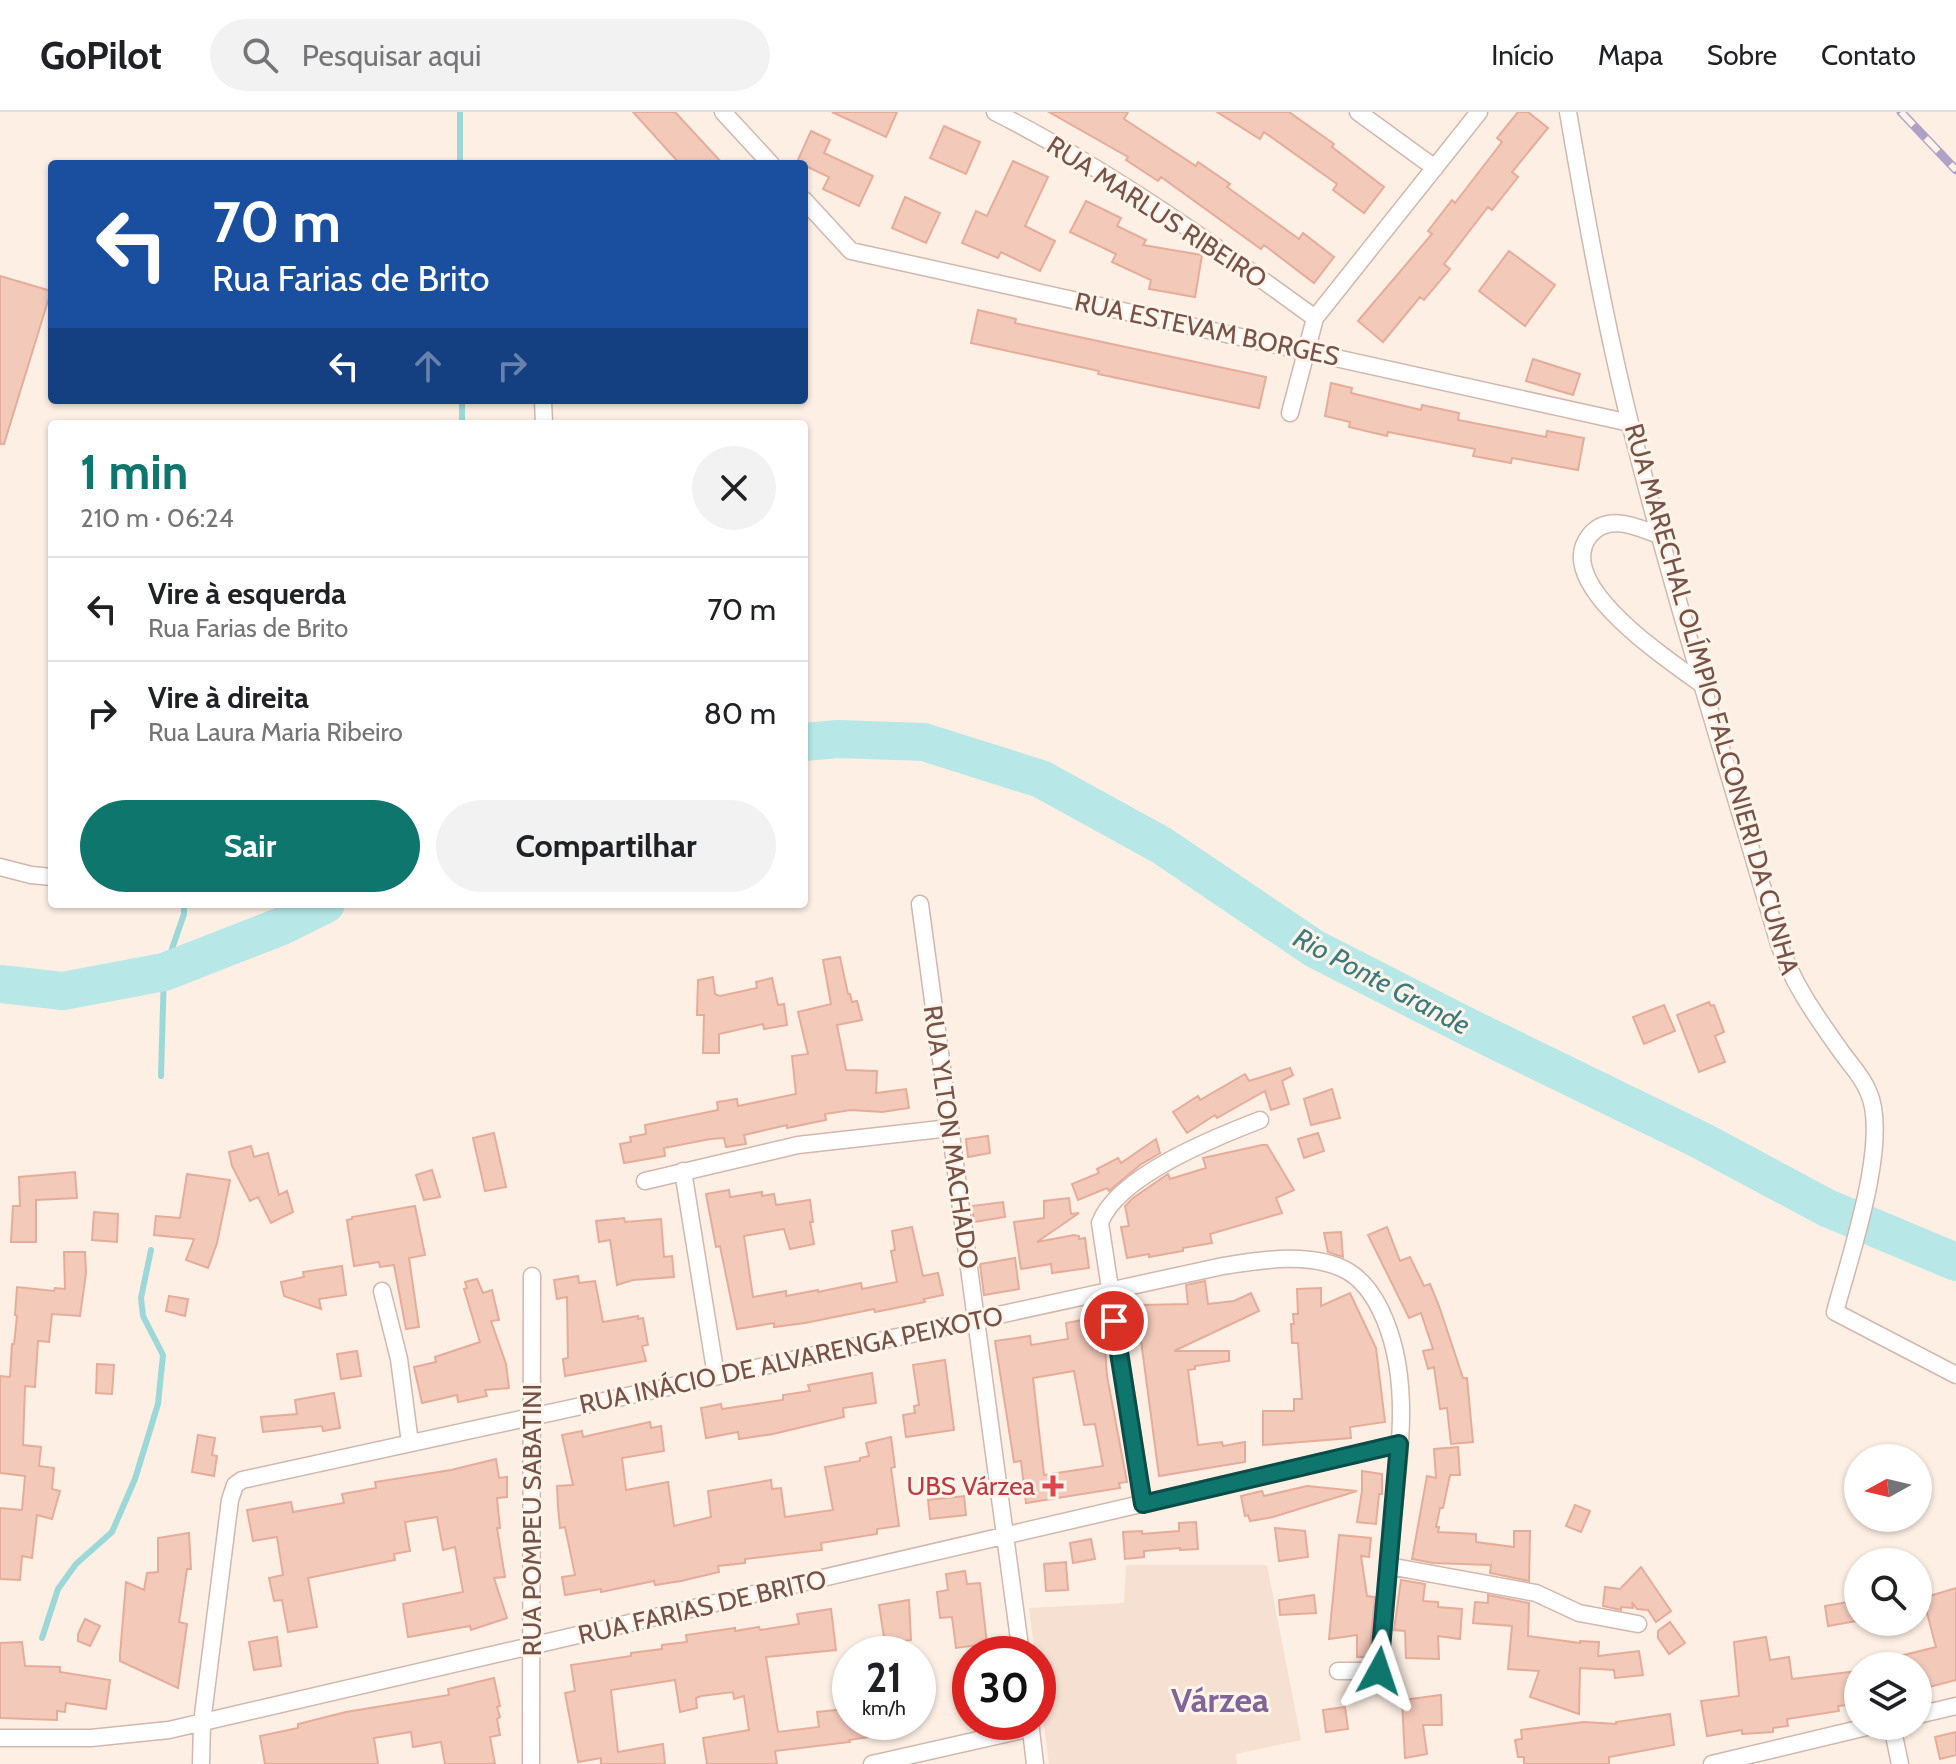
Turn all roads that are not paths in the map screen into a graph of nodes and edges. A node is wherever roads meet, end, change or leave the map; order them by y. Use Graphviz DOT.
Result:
graph roads {
  1 [pos="723,112"];
  2 [pos="995,112"];
  3 [pos="1358,112"];
  4 [pos="1479,112"];
  5 [pos="1568,112"];
  6 [pos="767,160"];
  7 [pos="1435,168"];
  8 [pos="808,204"];
  9 [pos="1315,318"];
  10 [pos="1306,351"];
  11 [pos="1290,413"];
  12 [pos="1630,423"];
  13 [pos="1659,535"];
  14 [pos="1704,686"];
  15 [pos="0,867"];
  16 [pos="48,877"];
  17 [pos="920,904"];
  18 [pos="1260,1120"];
  19 [pos="950,1128"];
  20 [pos="683,1171"];
  21 [pos="645,1181"];
  22 [pos="532,1276"];
  23 [pos="1109,1290"];
  24 [pos="382,1291"];
  25 [pos="976,1320"];
  26 [pos="1956,1375"];
  27 [pos="716,1376"];
  28 [pos="532,1416"];
  29 [pos="410,1443"];
  30 [pos="1399,1444"];
  31 [pos="1143,1504"];
  32 [pos="1005,1536"];
  33 [pos="1389,1566"];
  34 [pos="1638,1624"];
  35 [pos="1019,1636"];
  36 [pos="531,1646"];
  37 [pos="1338,1671"];
  38 [pos="1956,1706"];
  39 [pos="1932,1712"];
  40 [pos="202,1723"];
  41 [pos="1844,1732"];
  42 [pos="0,1738"];
  43 [pos="969,1740"];
  44 [pos="1032,1740"];
  45 [pos="1895,1740"];
  46 [pos="201,1764"];
  47 [pos="531,1764"];
  48 [pos="872,1764"];
  49 [pos="1035,1764"];
  50 [pos="1712,1764"];
  51 [pos="1900,1764"];
  1 -- 6 [label="street"];
  2 -- 9 [label="street, RUA MARLUS RIBEIRO"];
  3 -- 7 [label="street"];
  4 -- 7 [label="street"];
  5 -- 12 [label="street, RUA MARECHAL OLÍMPIO FALCONIERI DA CUNHA"];
  7 -- 9 [label="street"];
  8 -- 10 [label="street, RUA ESTEVAM BORGES"];
  9 -- 10 [label="street"];
  10 -- 11 [label="street"];
  10 -- 12 [label="street, RUA ESTEVAM BORGES"];
  12 -- 13 [label="street, RUA MARECHAL OLÍMPIO FALCONIERI DA CUNHA"];
  13 -- 14 [label="street, RUA MARECHAL OLÍMPIO FALCONIERI DA CUNHA"];
  13 -- 14 [label="street"];
  14 -- 26 [label="street, RUA MARECHAL OLÍMPIO FALCONIERI DA CUNHA"];
  15 -- 16 [label="street"];
  17 -- 19 [label="street, RUA YLTON MACHADO"];
  18 -- 23 [label="street"];
  19 -- 20 [label="street"];
  19 -- 25 [label="street, RUA YLTON MACHADO"];
  20 -- 21 [label="street"];
  20 -- 27 [label="street"];
  22 -- 28 [label="street, RUA POMPEU SABATINI"];
  23 -- 25 [label="street, RUA INÁCIO DE ALVARENGA PEIXOTO"];
  23 -- 30 [label="street, RUA INÁCIO DE ALVARENGA PEIXOTO"];
  23 -- 31 [label="street"];
  24 -- 29 [label="street"];
  25 -- 27 [label="street, RUA INÁCIO DE ALVARENGA PEIXOTO"];
  25 -- 32 [label="street, RUA YLTON MACHADO"];
  27 -- 28 [label="street, RUA INÁCIO DE ALVARENGA PEIXOTO"];
  28 -- 29 [label="street, RUA INÁCIO DE ALVARENGA PEIXOTO"];
  28 -- 36 [label="street, RUA POMPEU SABATINI"];
  29 -- 40 [label="street, RUA INÁCIO DE ALVARENGA PEIXOTO"];
  30 -- 31 [label="street, RUA FARIAS DE BRITO"];
  30 -- 33 [label="street"];
  31 -- 32 [label="street, RUA FARIAS DE BRITO"];
  32 -- 35 [label="street, RUA YLTON MACHADO"];
  32 -- 36 [label="street, RUA FARIAS DE BRITO"];
  33 -- 34 [label="street"];
  33 -- 37 [label="street"];
  36 -- 40 [label="street, RUA FARIAS DE BRITO"];
  36 -- 47 [label="street, RUA POMPEU SABATINI"];
  38 -- 39 [label="street"];
  40 -- 42 [label="street, RUA FARIAS DE BRITO"];
  40 -- 46 [label="street"];
  41 -- 50 [label="street"];
  43 -- 48 [label="street"];
  44 -- 49 [label="street"];
  45 -- 51 [label="street"];
}
